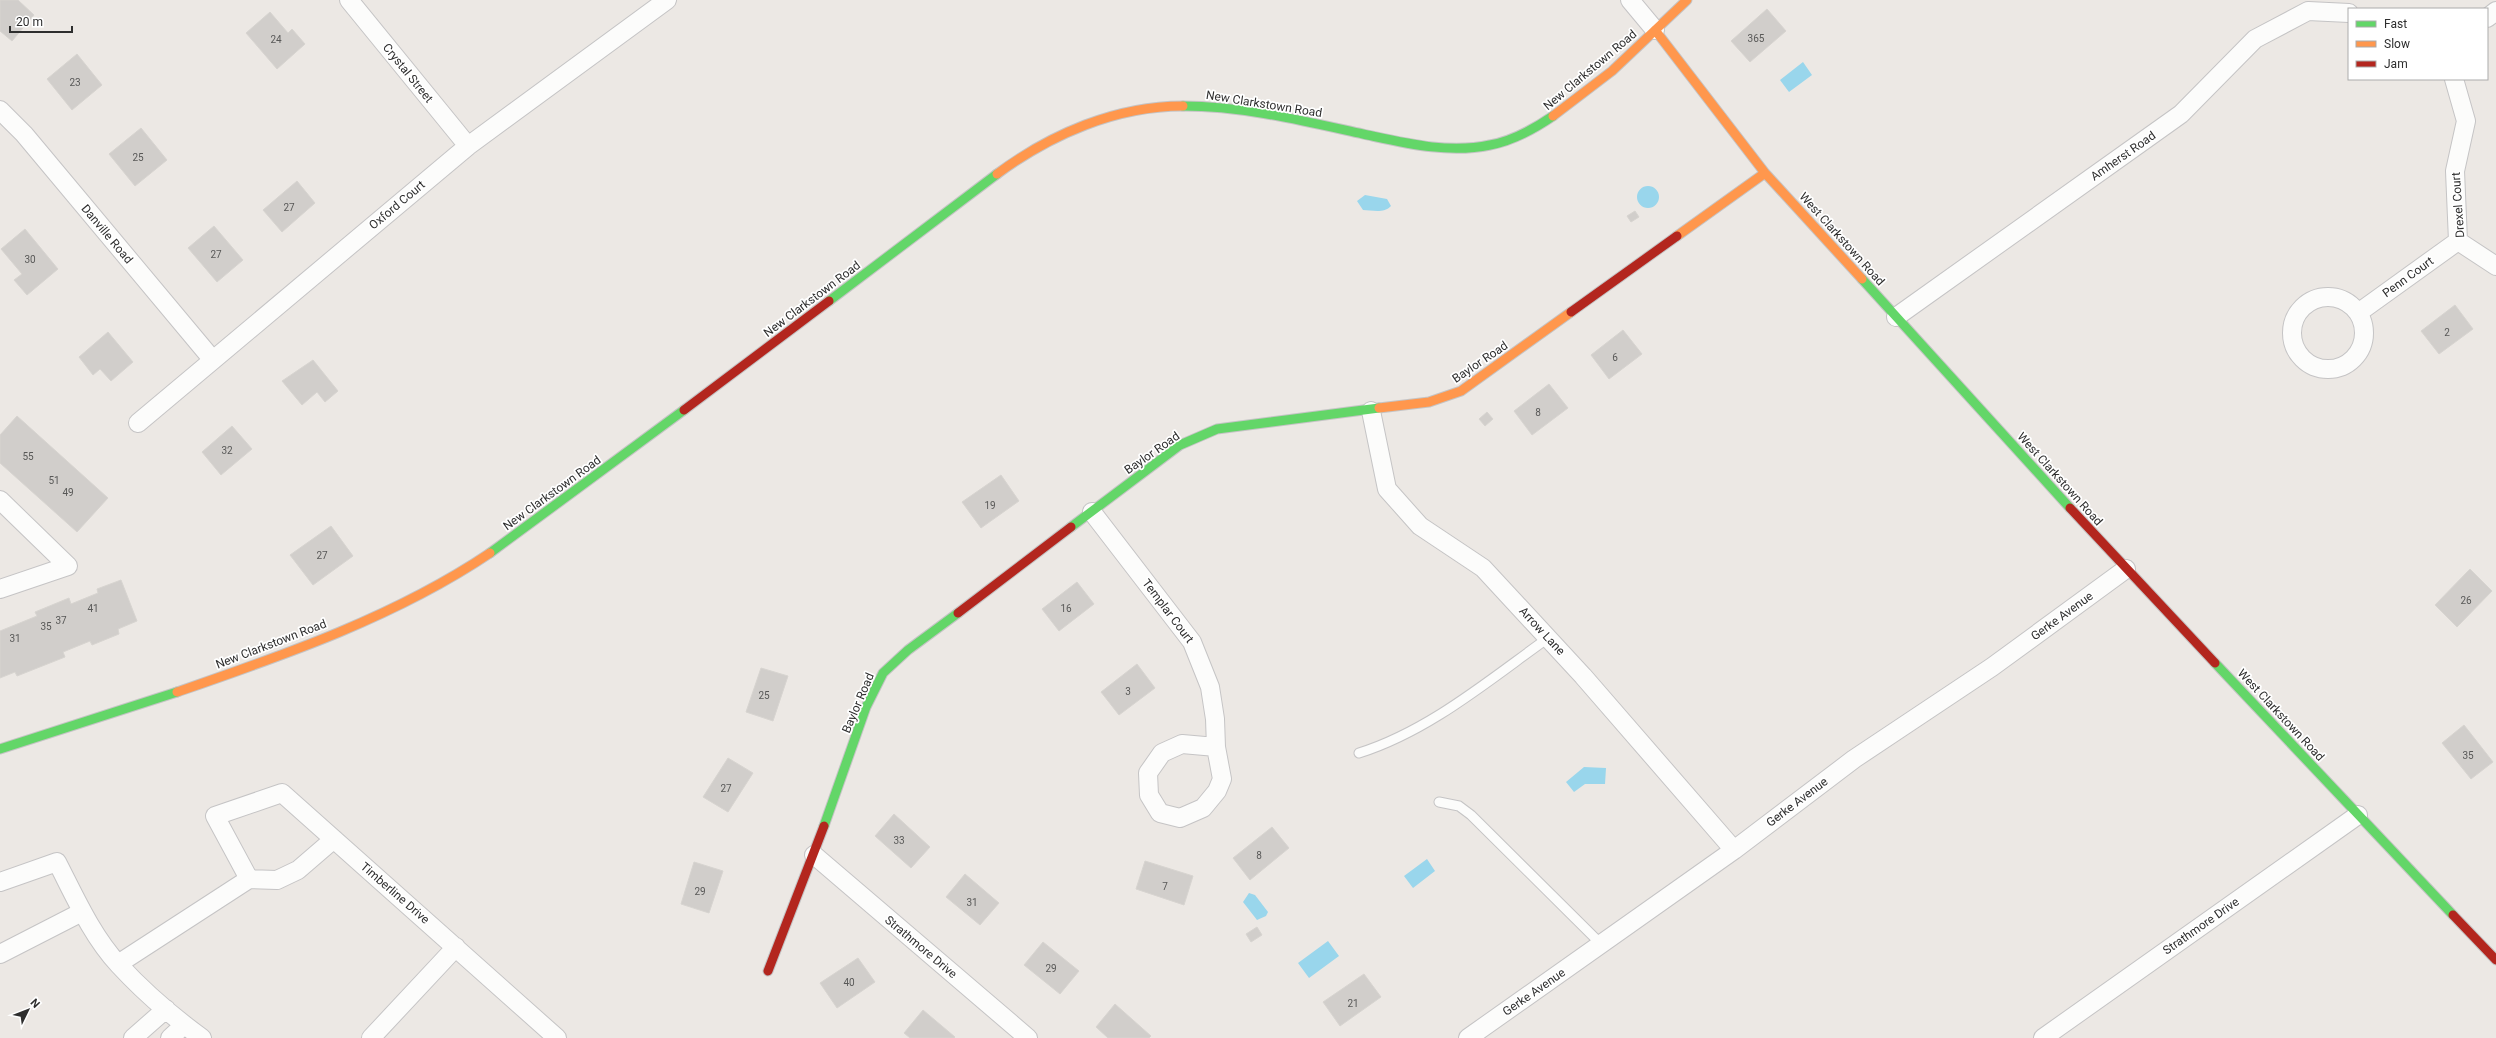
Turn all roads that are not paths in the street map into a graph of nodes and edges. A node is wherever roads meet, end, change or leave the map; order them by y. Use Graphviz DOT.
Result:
graph roads {
  1 [pos="349,0"];
  2 [pos="668,0"];
  3 [pos="1630,0"];
  4 [pos="1688,0"];
  5 [pos="2496,11"];
  6 [pos="2348,13"];
  7 [pos="2488,17"];
  8 [pos="1655,30"];
  9 [pos="2454,80"];
  10 [pos="0,110"];
  11 [pos="468,146"];
  12 [pos="1765,173"];
  13 [pos="2458,241"];
  14 [pos="2496,266"];
  15 [pos="2358,313"];
  16 [pos="1896,317"];
  17 [pos="212,359"];
  18 [pos="1371,411"];
  19 [pos="138,423"];
  20 [pos="0,500"];
  21 [pos="1092,512"];
  22 [pos="2126,569"];
  23 [pos="0,589"];
  24 [pos="1548,638"];
  25 [pos="1216,747"];
  26 [pos="0,749"];
  27 [pos="1359,753"];
  28 [pos="1439,802"];
  29 [pos="2358,815"];
  30 [pos="334,839"];
  31 [pos="1734,850"];
  32 [pos="814,855"];
  33 [pos="249,879"];
  34 [pos="0,882"];
  35 [pos="82,912"];
  36 [pos="1601,944"];
  37 [pos="456,947"];
  38 [pos="0,954"];
  39 [pos="2496,960"];
  40 [pos="118,964"];
  41 [pos="768,971"];
  42 [pos="166,1009"];
  43 [pos="184,1025"];
  44 [pos="133,1038"];
  45 [pos="170,1038"];
  46 [pos="202,1038"];
  47 [pos="371,1038"];
  48 [pos="557,1038"];
  49 [pos="1028,1038"];
  50 [pos="1468,1038"];
  51 [pos="2043,1038"];
  1 -- 11 [label="street, Crystal Street"];
  2 -- 11 [label="street, Oxford Court"];
  3 -- 8 [label="street"];
  4 -- 8 [label="street"];
  5 -- 7 [label="street"];
  6 -- 16 [label="street, Amherst Road"];
  8 -- 12 [label="street, West Clarkstown Road"];
  8 -- 26 [label="street, New Clarkstown Road"];
  9 -- 13 [label="street, Drexel Court"];
  10 -- 17 [label="street, Danville Road"];
  11 -- 17 [label="street, Oxford Court"];
  12 -- 16 [label="street, West Clarkstown Road"];
  12 -- 18 [label="street, Baylor Road"];
  13 -- 14 [label="street, Drexel Court"];
  13 -- 15 [label="street, Penn Court"];
  15 -- 15 [label="street"];
  16 -- 22 [label="street, West Clarkstown Road"];
  17 -- 19 [label="street, Oxford Court"];
  18 -- 21 [label="street, Baylor Road"];
  18 -- 24 [label="street, Arrow Lane"];
  20 -- 23 [label="street"];
  21 -- 25 [label="street, Templar Court"];
  21 -- 32 [label="street, Baylor Road"];
  22 -- 29 [label="street, West Clarkstown Road"];
  22 -- 31 [label="street, Gerke Avenue"];
  24 -- 27 [label="lane"];
  24 -- 31 [label="street, Arrow Lane"];
  25 -- 25 [label="street, Templar Court"];
  28 -- 36 [label="lane"];
  29 -- 39 [label="street, West Clarkstown Road"];
  29 -- 51 [label="street, Strathmore Drive"];
  30 -- 33 [label="street"];
  30 -- 33 [label="street, Timberline Drive"];
  30 -- 37 [label="street, Timberline Drive"];
  31 -- 36 [label="street, Gerke Avenue"];
  32 -- 41 [label="street, Baylor Road"];
  32 -- 49 [label="street, Strathmore Drive"];
  33 -- 40 [label="street"];
  34 -- 35 [label="street"];
  35 -- 38 [label="street"];
  35 -- 40 [label="street"];
  36 -- 50 [label="street, Gerke Avenue"];
  37 -- 47 [label="street"];
  37 -- 48 [label="street, Timberline Drive"];
  40 -- 42 [label="street"];
  42 -- 43 [label="street"];
  42 -- 44 [label="street"];
  43 -- 45 [label="street"];
  43 -- 46 [label="street"];
}
